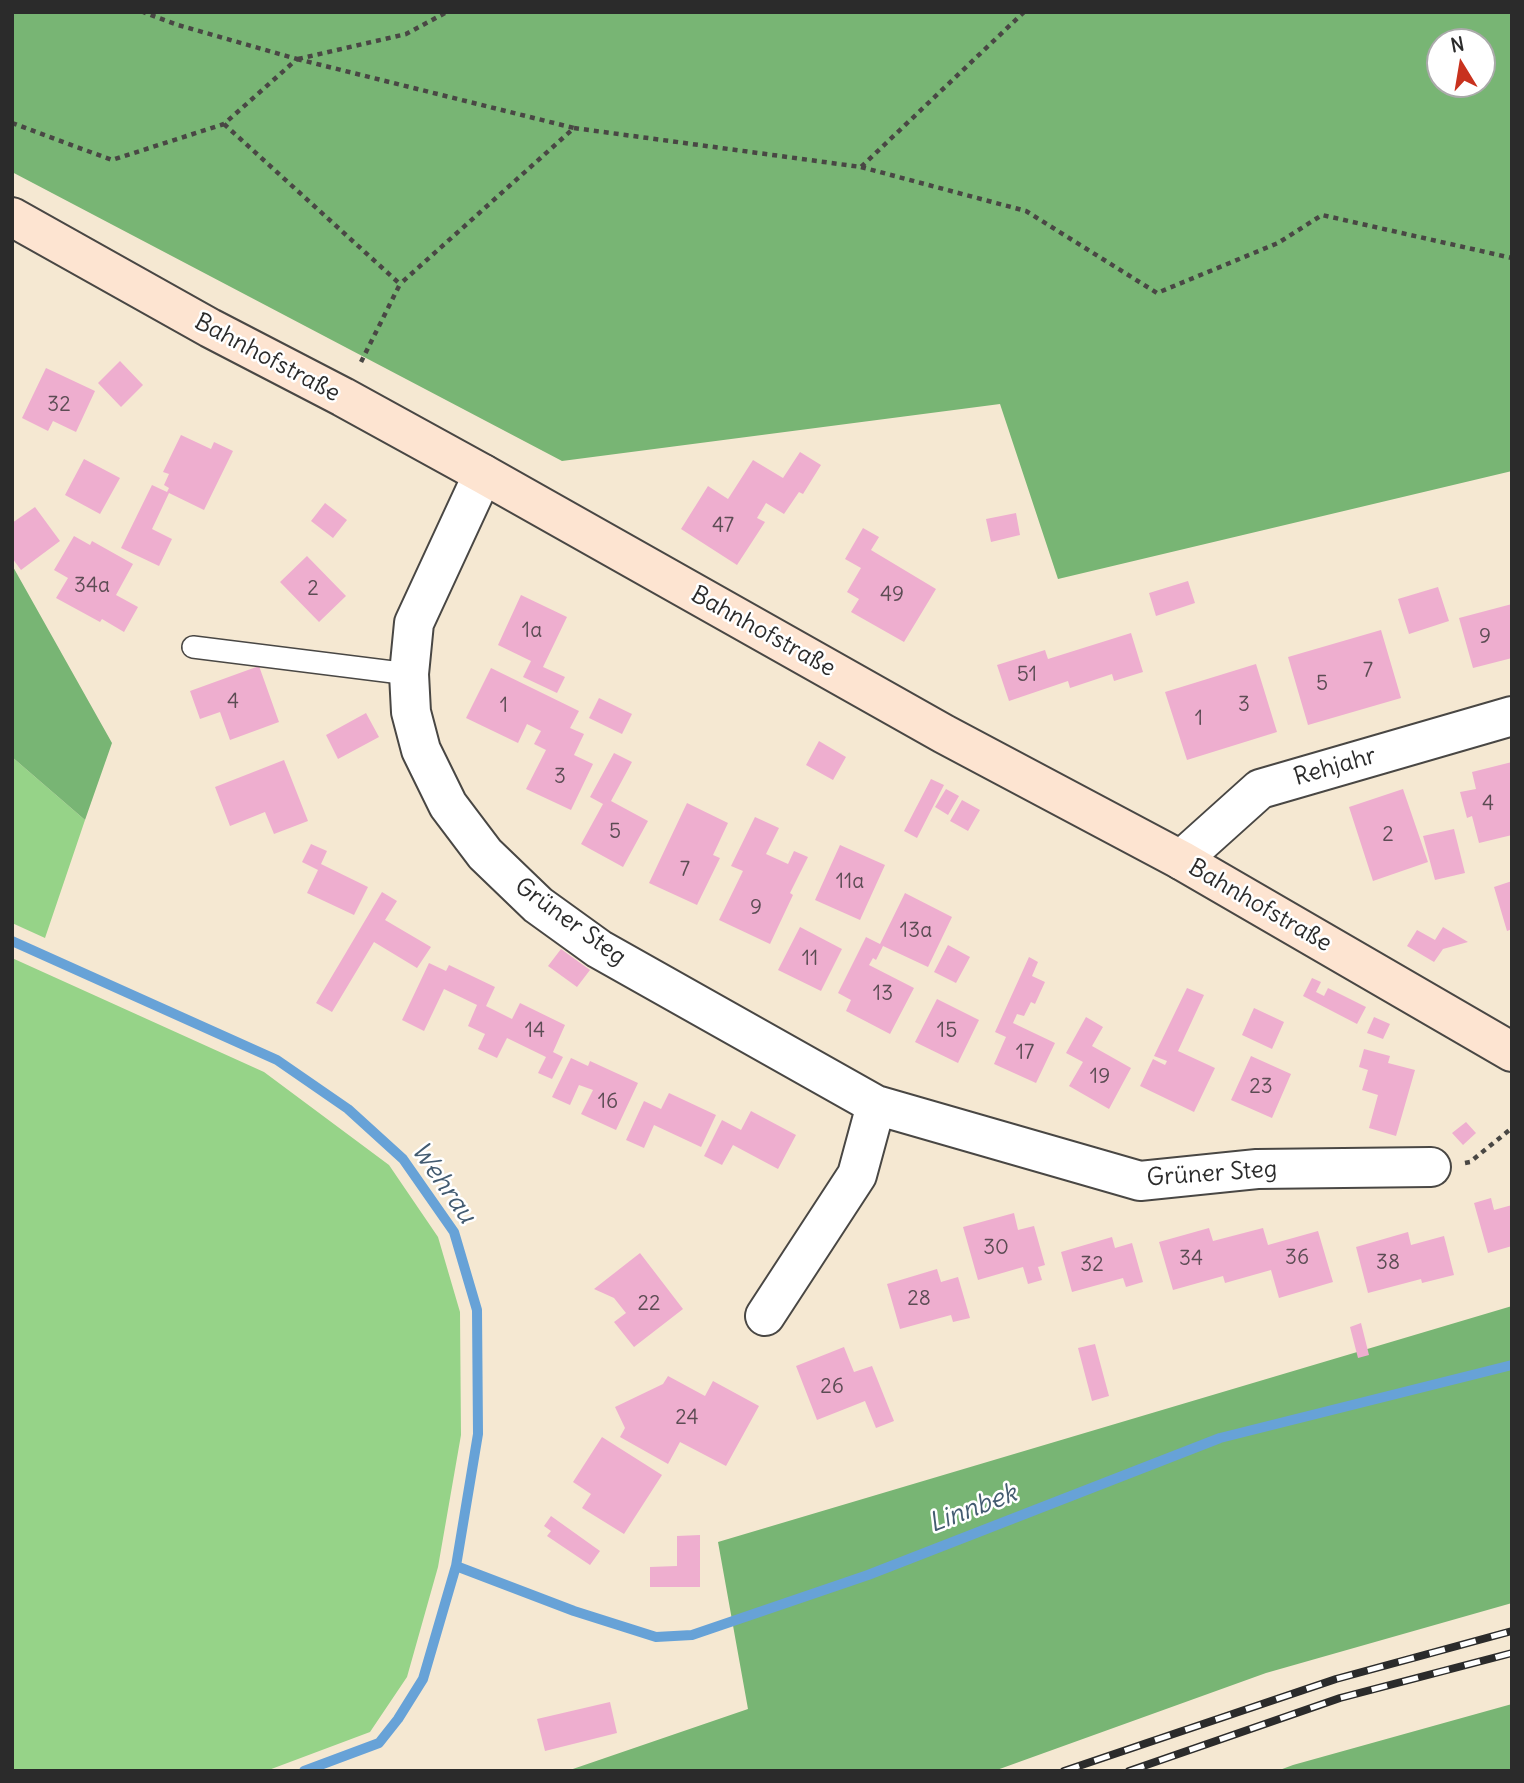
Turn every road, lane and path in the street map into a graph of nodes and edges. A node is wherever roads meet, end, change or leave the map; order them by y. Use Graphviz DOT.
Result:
graph roads {
  1 [pos="144,12"];
  2 [pos="447,12"];
  3 [pos="1024,12"];
  4 [pos="297,59"];
  5 [pos="12,123"];
  6 [pos="224,124"];
  7 [pos="574,128"];
  8 [pos="861,167"];
  9 [pos="12,217"];
  10 [pos="1512,258"];
  11 [pos="400,284"];
  12 [pos="343,397"];
  13 [pos="483,474"];
  14 [pos="193,647"];
  15 [pos="409,674"];
  16 [pos="1512,716"];
  17 [pos="1181,860"];
  18 [pos="1512,1052"];
  19 [pos="876,1105"];
  20 [pos="1512,1128"];
  21 [pos="1431,1167"];
  22 [pos="765,1316"];
  1 -- 4 [label="path"];
  2 -- 4 [label="path"];
  3 -- 8 [label="path"];
  4 -- 6 [label="path"];
  4 -- 7 [label="path"];
  5 -- 6 [label="path"];
  6 -- 11 [label="path"];
  7 -- 8 [label="path"];
  7 -- 11 [label="path"];
  8 -- 10 [label="path"];
  9 -- 12 [label="main road, Bahnhofstraße"];
  11 -- 12 [label="path"];
  12 -- 13 [label="main road, Bahnhofstraße"];
  13 -- 15 [label="street, Grüner Steg"];
  13 -- 17 [label="main road, Bahnhofstraße"];
  14 -- 15 [label="lane"];
  15 -- 19 [label="street, Grüner Steg"];
  16 -- 17 [label="street, Rehjahr"];
  17 -- 18 [label="main road, Bahnhofstraße"];
  19 -- 21 [label="street, Grüner Steg"];
  19 -- 22 [label="street"];
  20 -- 21 [label="path"];
}
